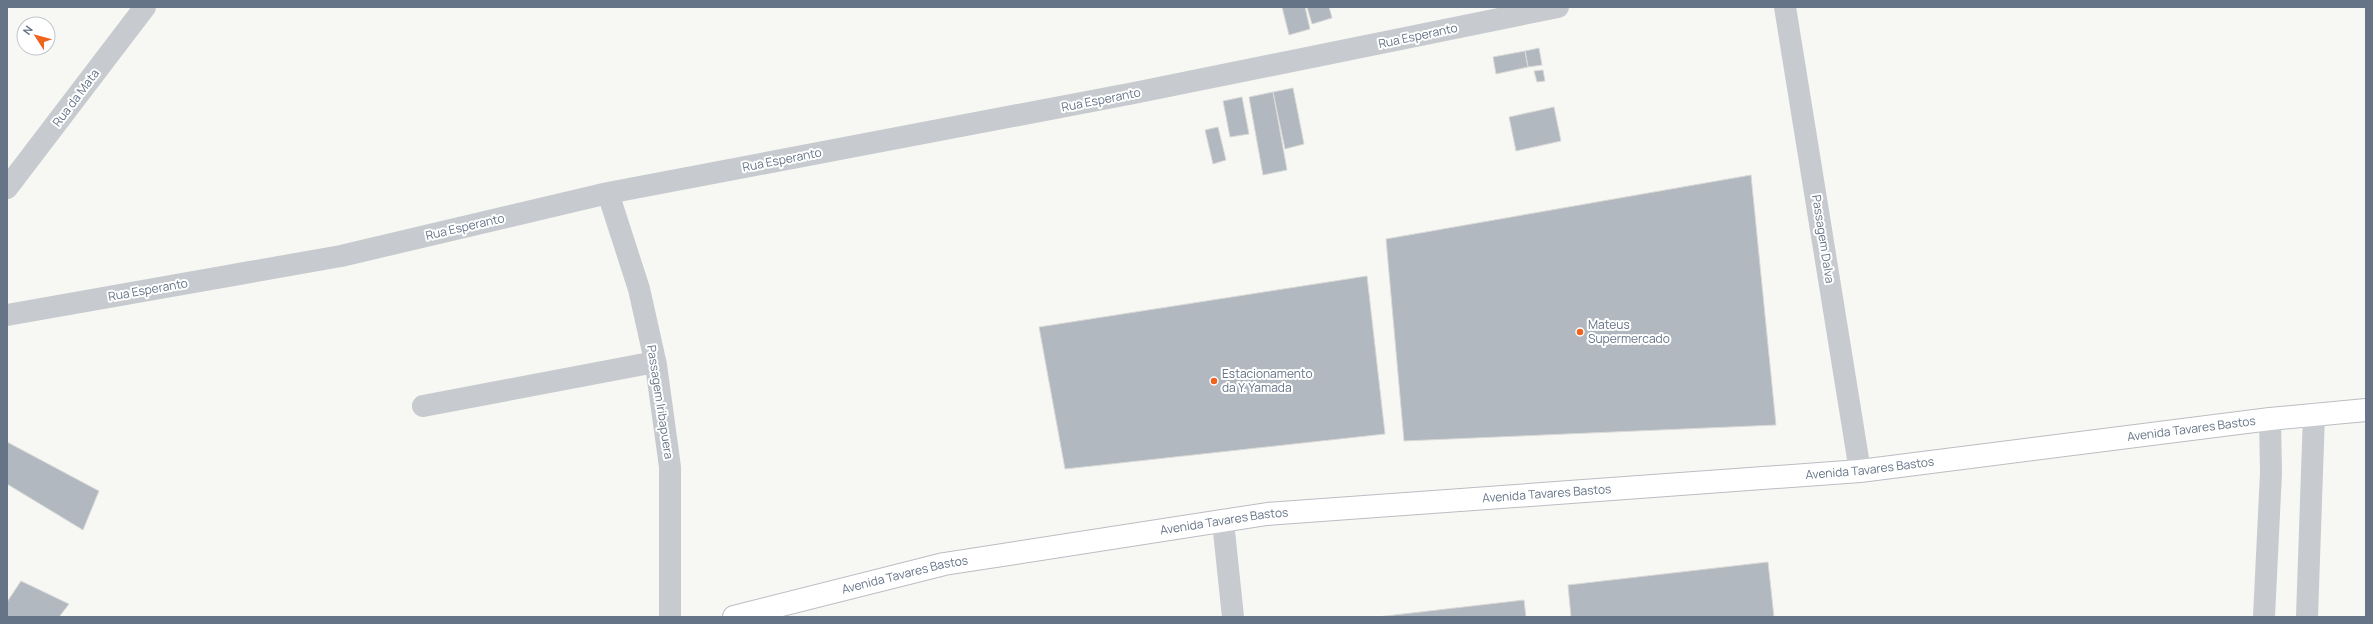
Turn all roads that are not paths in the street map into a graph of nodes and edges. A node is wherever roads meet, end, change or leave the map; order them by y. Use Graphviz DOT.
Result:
graph roads {
  1 [pos="145,7"];
  2 [pos="1558,7"];
  3 [pos="1785,7"];
  4 [pos="7,188"];
  5 [pos="608,193"];
  6 [pos="7,315"];
  7 [pos="655,362"];
  8 [pos="423,406"];
  9 [pos="2366,410"];
  10 [pos="2314,414"];
  11 [pos="2270,419"];
  12 [pos="1860,471"];
  13 [pos="1223,522"];
  14 [pos="670,617"];
  15 [pos="734,617"];
  16 [pos="1233,617"];
  17 [pos="2264,617"];
  18 [pos="2307,617"];
  1 -- 4 [label="street, Rua da Mata"];
  2 -- 5 [label="street, Rua Esperanto"];
  3 -- 12 [label="street, Passagem Dalva"];
  5 -- 6 [label="street, Rua Esperanto"];
  5 -- 7 [label="street, Passagem Iribapuera"];
  7 -- 8 [label="street"];
  7 -- 14 [label="street, Passagem Iribapuera"];
  9 -- 10 [label="main road, Avenida Tavares Bastos"];
  10 -- 11 [label="main road, Avenida Tavares Bastos"];
  10 -- 18 [label="street"];
  11 -- 12 [label="main road, Avenida Tavares Bastos"];
  11 -- 17 [label="street"];
  12 -- 13 [label="main road, Avenida Tavares Bastos"];
  13 -- 15 [label="main road, Avenida Tavares Bastos"];
  13 -- 16 [label="street"];
}
